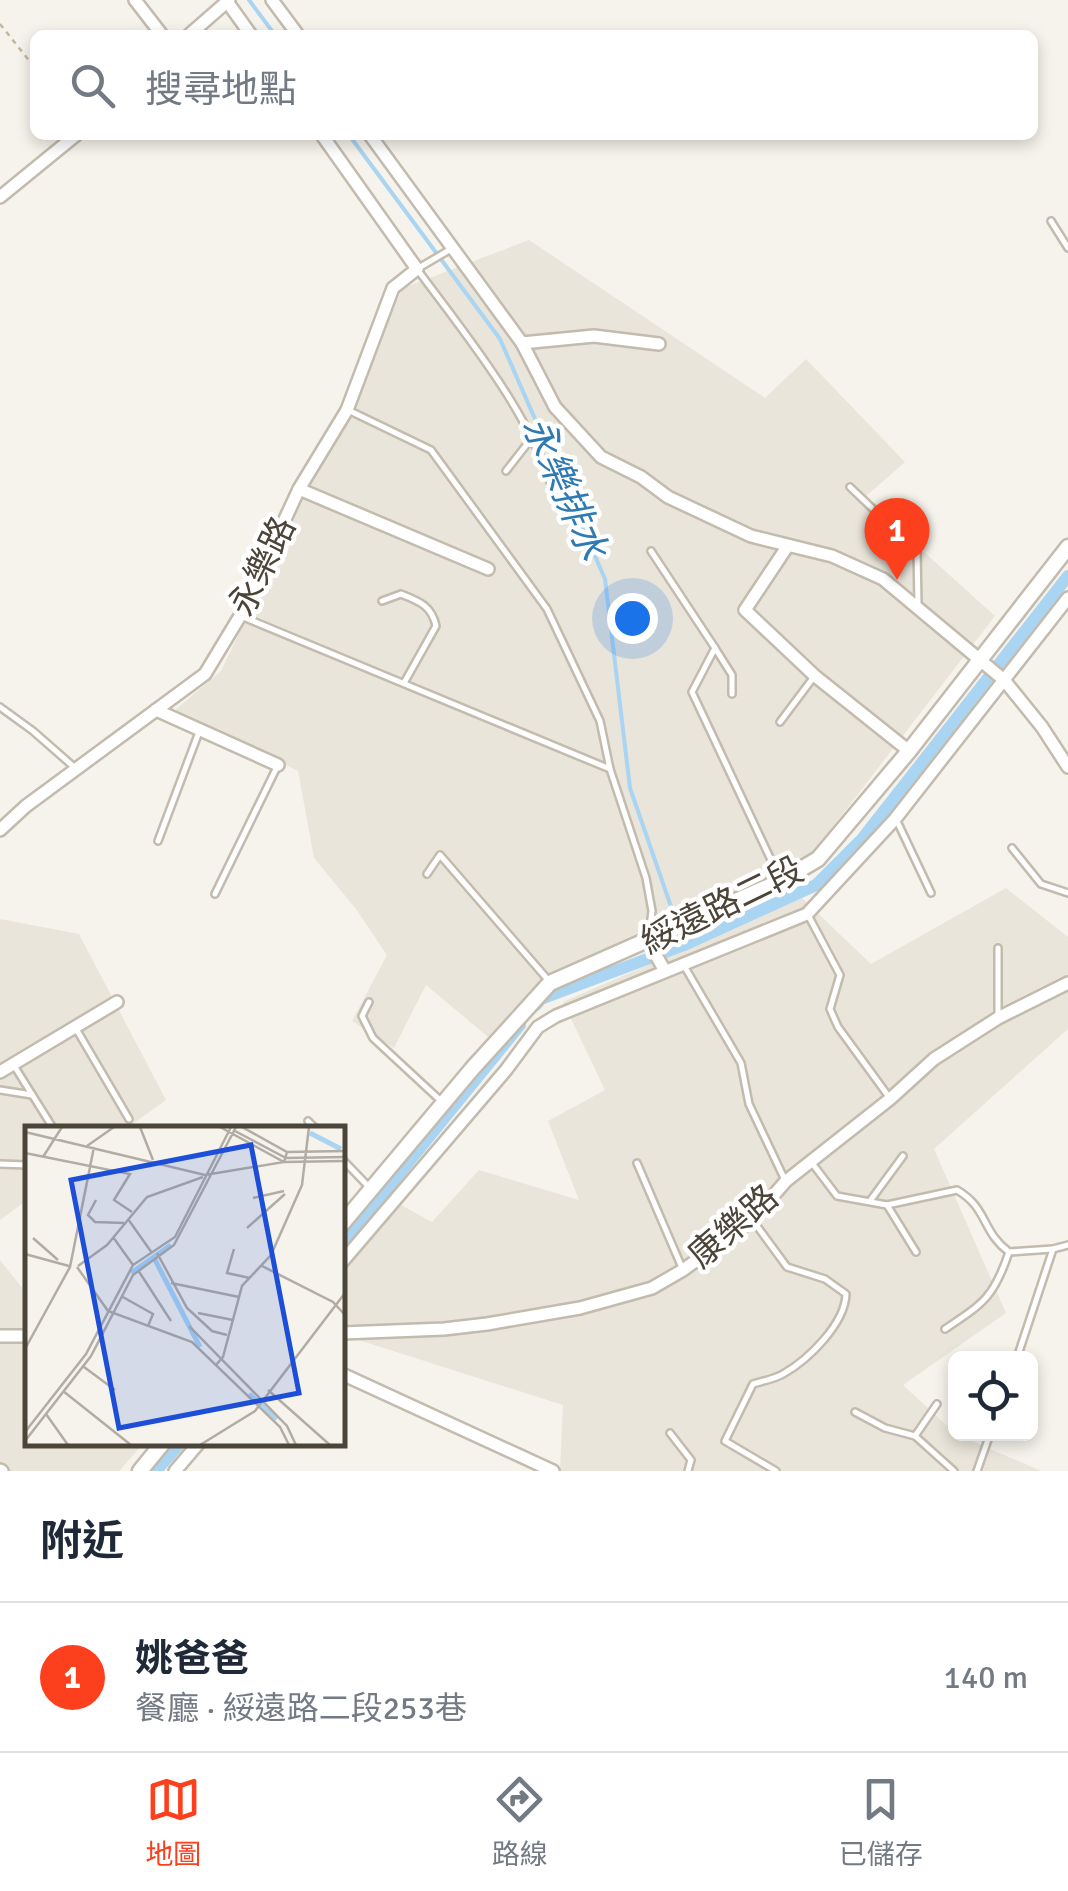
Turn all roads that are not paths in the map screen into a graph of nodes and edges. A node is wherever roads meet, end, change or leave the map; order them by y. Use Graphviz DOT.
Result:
graph roads {
  1 [pos="135,0"];
  2 [pos="272,0"];
  3 [pos="227,1"];
  4 [pos="158,30"];
  5 [pos="195,30"];
  6 [pos="247,30"];
  7 [pos="294,30"];
  8 [pos="70,140"];
  9 [pos="326,140"];
  10 [pos="373,140"];
  11 [pos="0,197"];
  12 [pos="1051,220"];
  13 [pos="1068,248"];
  14 [pos="447,251"];
  15 [pos="418,269"];
  16 [pos="522,343"];
  17 [pos="659,344"];
  18 [pos="347,410"];
  19 [pos="530,439"];
  20 [pos="506,472"];
  21 [pos="850,487"];
  22 [pos="300,489"];
  23 [pos="556,502"];
  24 [pos="1068,547"];
  25 [pos="787,548"];
  26 [pos="652,551"];
  27 [pos="488,569"];
  28 [pos="1068,598"];
  29 [pos="382,601"];
  30 [pos="918,605"];
  31 [pos="240,616"];
  32 [pos="715,648"];
  33 [pos="978,660"];
  34 [pos="814,676"];
  35 [pos="1001,678"];
  36 [pos="404,683"];
  37 [pos="732,694"];
  38 [pos="0,707"];
  39 [pos="156,710"];
  40 [pos="780,722"];
  41 [pos="200,730"];
  42 [pos="909,751"];
  43 [pos="278,765"];
  44 [pos="1068,767"];
  45 [pos="76,769"];
  46 [pos="610,769"];
  47 [pos="896,819"];
  48 [pos="0,830"];
  49 [pos="158,841"];
  50 [pos="1012,848"];
  51 [pos="427,874"];
  52 [pos="781,881"];
  53 [pos="1068,893"];
  54 [pos="214,894"];
  55 [pos="931,894"];
  56 [pos="807,914"];
  57 [pos="654,940"];
  58 [pos="998,948"];
  59 [pos="682,964"];
  60 [pos="665,971"];
  61 [pos="550,983"];
  62 [pos="1068,983"];
  63 [pos="117,1002"];
  64 [pos="368,1002"];
  65 [pos="998,1018"];
  66 [pos="76,1027"];
  67 [pos="14,1064"];
  68 [pos="0,1072"];
  69 [pos="0,1090"];
  70 [pos="32,1095"];
  71 [pos="890,1100"];
  72 [pos="443,1104"];
  73 [pos="128,1118"];
  74 [pos="308,1121"];
  75 [pos="52,1126"];
  76 [pos="313,1126"];
  77 [pos="903,1156"];
  78 [pos="345,1161"];
  79 [pos="637,1163"];
  80 [pos="812,1163"];
  81 [pos="0,1164"];
  82 [pos="25,1165"];
  83 [pos="786,1181"];
  84 [pos="371,1190"];
  85 [pos="870,1201"];
  86 [pos="886,1206"];
  87 [pos="345,1220"];
  88 [pos="752,1220"];
  89 [pos="1068,1245"];
  90 [pos="1052,1249"];
  91 [pos="916,1252"];
  92 [pos="1008,1252"];
  93 [pos="345,1258"];
  94 [pos="683,1270"];
  95 [pos="945,1328"];
  96 [pos="345,1333"];
  97 [pos="1019,1351"];
  98 [pos="345,1375"];
  99 [pos="937,1404"];
  100 [pos="855,1412"];
  101 [pos="670,1432"];
  102 [pos="915,1436"];
  103 [pos="988,1441"];
  104 [pos="160,1446"];
  105 [pos="196,1446"];
  106 [pos="140,1471"];
  107 [pos="175,1471"];
  108 [pos="553,1471"];
  109 [pos="688,1471"];
  110 [pos="776,1471"];
  111 [pos="954,1471"];
  112 [pos="977,1471"];
  1 -- 4 [label="street"];
  2 -- 7 [label="street"];
  3 -- 5 [label="street"];
  3 -- 6 [label="street"];
  8 -- 11 [label="street"];
  9 -- 15 [label="street"];
  10 -- 14 [label="street"];
  12 -- 13 [label="lane"];
  14 -- 15 [label="lane, 永樂路"];
  14 -- 16 [label="street"];
  15 -- 18 [label="street, 永樂路"];
  15 -- 19 [label="lane"];
  16 -- 17 [label="street"];
  16 -- 25 [label="street"];
  18 -- 22 [label="street, 永樂路"];
  18 -- 46 [label="lane"];
  19 -- 20 [label="lane"];
  19 -- 23 [label="lane"];
  21 -- 30 [label="lane"];
  22 -- 27 [label="street"];
  22 -- 31 [label="street, 永樂路"];
  24 -- 33 [label="street, 綏遠路二段"];
  25 -- 30 [label="street"];
  25 -- 34 [label="street"];
  26 -- 32 [label="lane"];
  28 -- 35 [label="street, 綏遠路二段"];
  29 -- 36 [label="lane"];
  30 -- 33 [label="street"];
  31 -- 36 [label="lane"];
  31 -- 39 [label="street, 永樂路"];
  32 -- 37 [label="lane"];
  32 -- 52 [label="lane"];
  33 -- 35 [label="street"];
  33 -- 42 [label="street, 綏遠路二段"];
  34 -- 40 [label="lane"];
  34 -- 42 [label="street"];
  35 -- 44 [label="street"];
  35 -- 47 [label="street, 綏遠路二段"];
  36 -- 46 [label="lane"];
  38 -- 45 [label="lane"];
  39 -- 41 [label="street"];
  39 -- 45 [label="street, 永樂路"];
  41 -- 43 [label="street"];
  41 -- 49 [label="lane"];
  42 -- 52 [label="street, 綏遠路二段"];
  43 -- 54 [label="lane"];
  45 -- 48 [label="street, 永樂路"];
  46 -- 57 [label="lane"];
  47 -- 55 [label="lane"];
  47 -- 56 [label="street, 綏遠路二段"];
  50 -- 53 [label="lane"];
  51 -- 61 [label="lane"];
  52 -- 57 [label="street, 綏遠路二段"];
  56 -- 59 [label="street, 綏遠路二段"];
  56 -- 71 [label="lane"];
  57 -- 60 [label="street"];
  57 -- 61 [label="street, 綏遠路二段"];
  58 -- 65 [label="lane"];
  59 -- 60 [label="street, 綏遠路二段"];
  59 -- 83 [label="lane"];
  60 -- 93 [label="street, 綏遠路二段"];
  61 -- 72 [label="street, 綏遠路二段"];
  62 -- 65 [label="street, 康樂路"];
  63 -- 66 [label="street"];
  64 -- 72 [label="lane"];
  65 -- 71 [label="street, 康樂路"];
  66 -- 67 [label="street"];
  66 -- 73 [label="lane"];
  67 -- 68 [label="street"];
  67 -- 70 [label="lane"];
  69 -- 70 [label="lane"];
  70 -- 75 [label="lane"];
  71 -- 80 [label="street, 康樂路"];
  72 -- 84 [label="street, 綏遠路二段"];
  74 -- 76 [label="lane"];
  77 -- 85 [label="lane"];
  78 -- 84 [label="lane"];
  79 -- 94 [label="lane"];
  80 -- 83 [label="street, 康樂路"];
  80 -- 85 [label="lane"];
  81 -- 82 [label="lane"];
  83 -- 88 [label="street, 康樂路"];
  84 -- 87 [label="street, 綏遠路二段"];
  85 -- 86 [label="lane"];
  86 -- 91 [label="lane"];
  86 -- 92 [label="lane"];
  88 -- 94 [label="street, 康樂路"];
  88 -- 110 [label="lane"];
  89 -- 90 [label="lane"];
  90 -- 92 [label="lane"];
  90 -- 97 [label="lane"];
  92 -- 95 [label="lane"];
  94 -- 96 [label="street, 康樂路"];
  98 -- 108 [label="street"];
  99 -- 102 [label="lane"];
  100 -- 102 [label="lane"];
  101 -- 109 [label="lane"];
  102 -- 111 [label="lane"];
  103 -- 112 [label="lane"];
  104 -- 106 [label="street"];
  105 -- 107 [label="street"];
}
